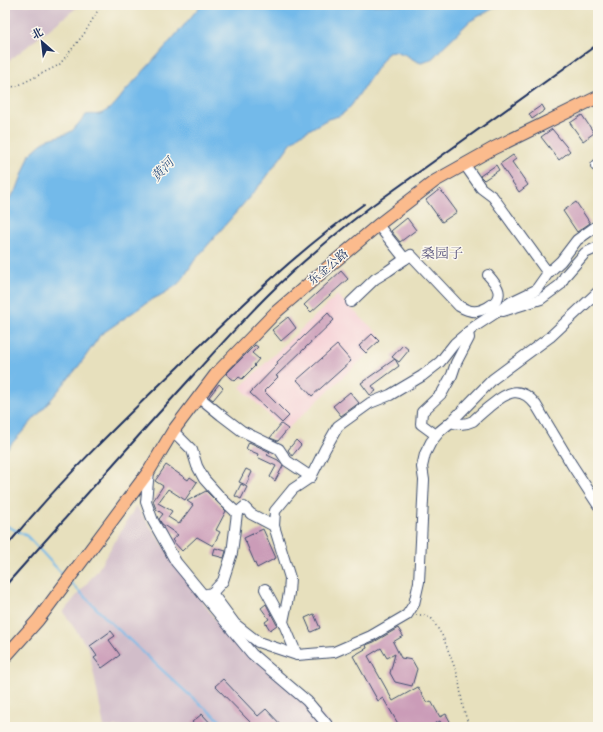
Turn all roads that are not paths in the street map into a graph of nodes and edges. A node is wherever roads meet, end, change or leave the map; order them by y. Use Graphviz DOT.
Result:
graph roads {
  1 [pos="598,97"];
  2 [pos="465,164"];
  3 [pos="378,225"];
  4 [pos="598,225"];
  5 [pos="598,247"];
  6 [pos="405,259"];
  7 [pos="548,273"];
  8 [pos="488,275"];
  9 [pos="598,292"];
  10 [pos="351,302"];
  11 [pos="494,309"];
  12 [pos="468,332"];
  13 [pos="199,396"];
  14 [pos="452,422"];
  15 [pos="173,432"];
  16 [pos="436,435"];
  17 [pos="149,471"];
  18 [pos="311,477"];
  19 [pos="598,505"];
  20 [pos="237,513"];
  21 [pos="274,526"];
  22 [pos="265,589"];
  23 [pos="207,594"];
  24 [pos="284,622"];
  25 [pos="297,654"];
  26 [pos="5,657"];
  27 [pos="329,727"];
  1 -- 2 [label="main road, 东金公路"];
  2 -- 3 [label="main road, 东金公路"];
  2 -- 7 [label="street"];
  3 -- 6 [label="street"];
  3 -- 13 [label="main road, 东金公路"];
  4 -- 7 [label="street"];
  5 -- 11 [label="street"];
  6 -- 10 [label="street"];
  6 -- 11 [label="street"];
  7 -- 11 [label="street"];
  8 -- 11 [label="street"];
  9 -- 14 [label="street"];
  11 -- 12 [label="street"];
  12 -- 16 [label="street"];
  12 -- 18 [label="street"];
  13 -- 15 [label="main road, 东金公路"];
  13 -- 18 [label="street"];
  14 -- 16 [label="street"];
  14 -- 19 [label="street"];
  15 -- 17 [label="main road, 东金公路"];
  15 -- 20 [label="street"];
  16 -- 25 [label="street"];
  17 -- 23 [label="street"];
  17 -- 26 [label="main road, 东金公路"];
  18 -- 21 [label="street"];
  20 -- 21 [label="street"];
  20 -- 23 [label="street"];
  21 -- 24 [label="street"];
  22 -- 24 [label="street"];
  23 -- 25 [label="street"];
  23 -- 27 [label="street"];
  24 -- 25 [label="street"];
}
